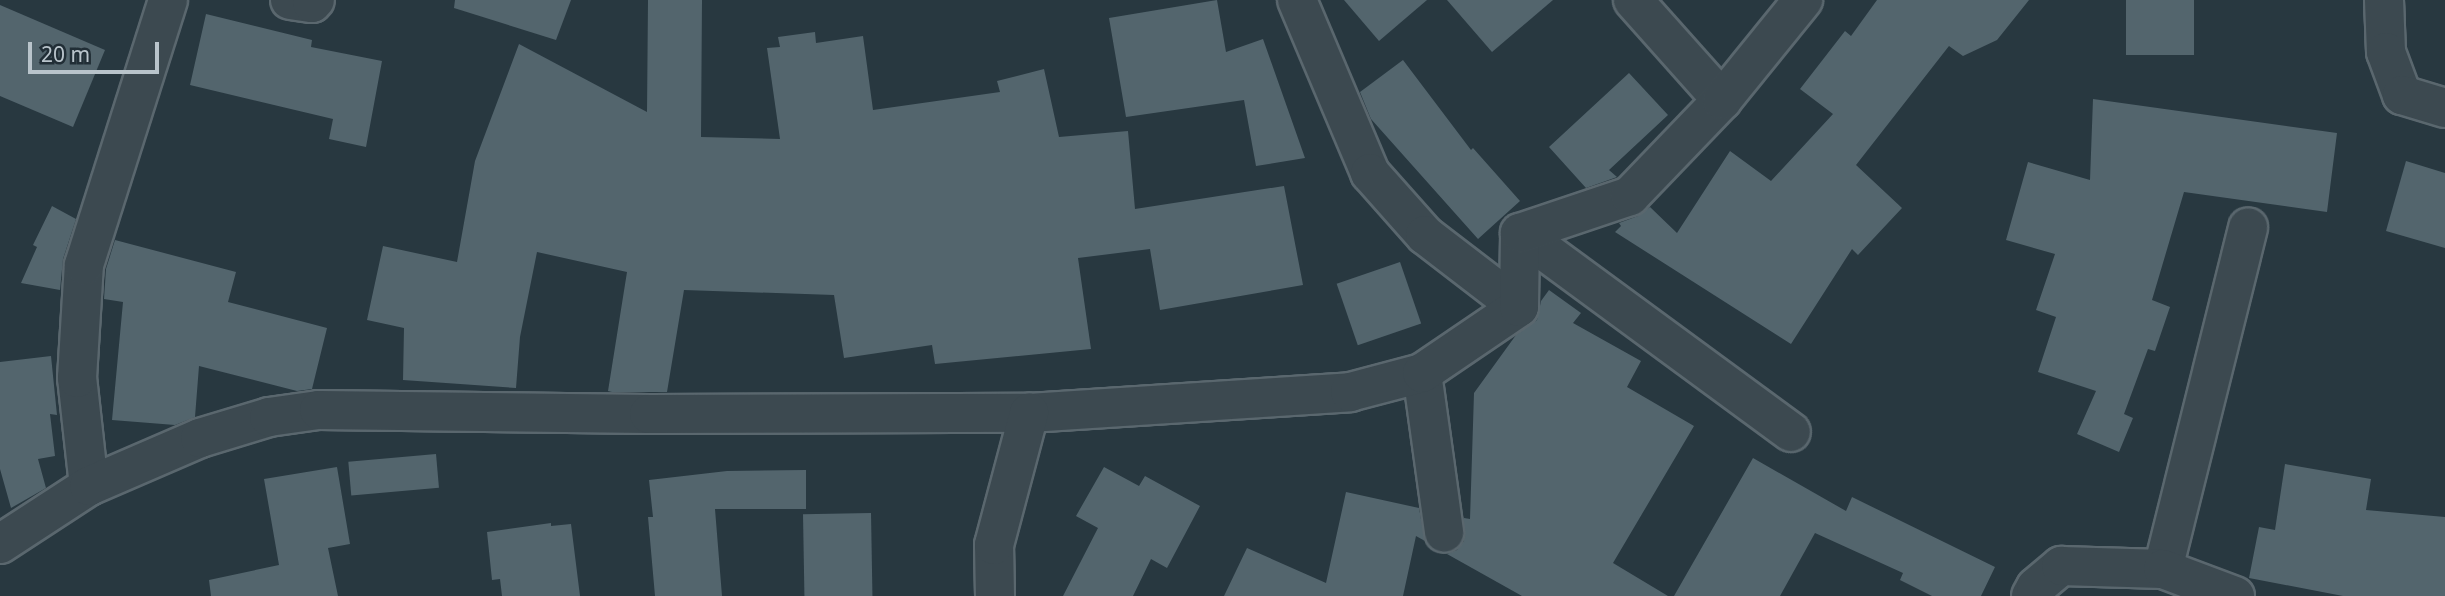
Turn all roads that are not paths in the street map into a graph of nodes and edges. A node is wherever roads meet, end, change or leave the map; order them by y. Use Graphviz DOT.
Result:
graph roads {
  1 [pos="168,0"];
  2 [pos="290,0"];
  3 [pos="315,0"];
  4 [pos="1297,0"];
  5 [pos="1633,0"];
  6 [pos="1803,0"];
  7 [pos="2384,0"];
  8 [pos="1722,100"];
  9 [pos="2445,108"];
  10 [pos="2248,228"];
  11 [pos="1520,233"];
  12 [pos="1519,307"];
  13 [pos="1422,373"];
  14 [pos="1029,413"];
  15 [pos="1791,432"];
  16 [pos="89,485"];
  17 [pos="1444,532"];
  18 [pos="0,544"];
  19 [pos="2163,569"];
  20 [pos="995,596"];
  21 [pos="2031,596"];
  22 [pos="2235,596"];
  1 -- 16 [label="street"];
  2 -- 3 [label="street"];
  4 -- 12 [label="street"];
  5 -- 8 [label="street"];
  6 -- 8 [label="street"];
  7 -- 9 [label="street"];
  8 -- 11 [label="street"];
  10 -- 19 [label="street"];
  11 -- 12 [label="street"];
  11 -- 15 [label="street"];
  12 -- 13 [label="street"];
  13 -- 14 [label="street"];
  13 -- 17 [label="street"];
  14 -- 16 [label="street"];
  14 -- 20 [label="street"];
  16 -- 18 [label="street"];
  19 -- 21 [label="street"];
  19 -- 22 [label="street"];
}
